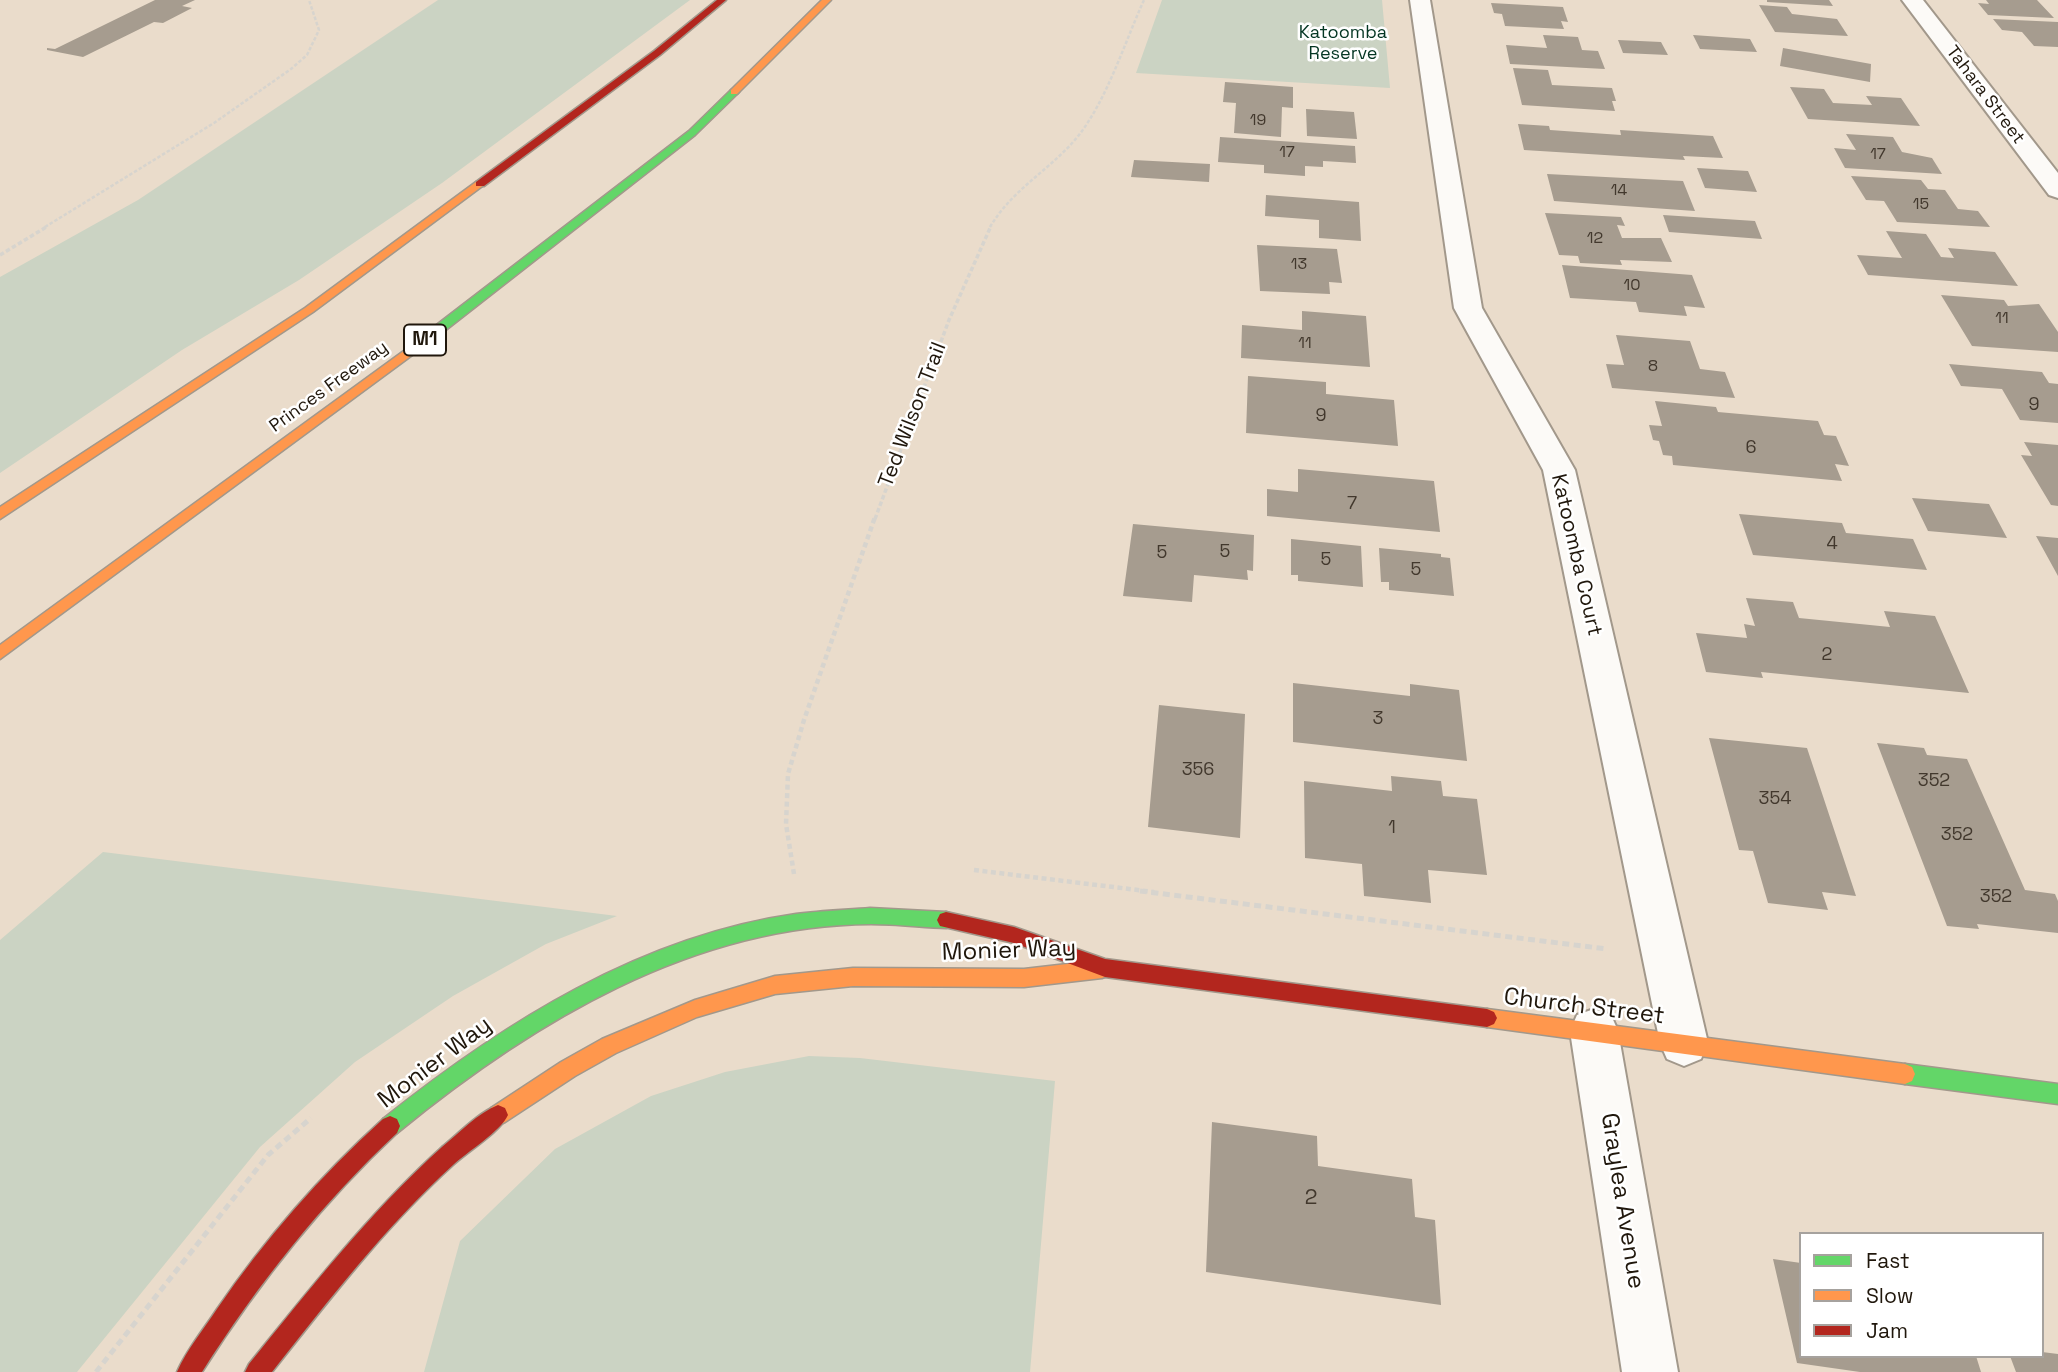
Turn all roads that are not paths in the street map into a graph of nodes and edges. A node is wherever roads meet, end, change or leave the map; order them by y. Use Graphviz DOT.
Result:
graph roads {
  1 [pos="722,0"];
  2 [pos="827,0"];
  3 [pos="1420,0"];
  4 [pos="1912,0"];
  5 [pos="2058,191"];
  6 [pos="0,514"];
  7 [pos="0,653"];
  8 [pos="1105,968"];
  9 [pos="1594,1031"];
  10 [pos="1684,1043"];
  11 [pos="2058,1094"];
  12 [pos="189,1372"];
  13 [pos="257,1372"];
  14 [pos="1650,1372"];
  1 -- 6 [label="main road"];
  2 -- 7 [label="main road, Princes Freeway / M1"];
  3 -- 10 [label="street, Katoomba Court"];
  4 -- 5 [label="street, Tahara Street"];
  8 -- 9 [label="main road, Church Street"];
  8 -- 12 [label="main road, Monier Way"];
  8 -- 13 [label="main road, Monier Way"];
  9 -- 10 [label="main road, Church Street"];
  9 -- 14 [label="street, Graylea Avenue"];
  10 -- 11 [label="main road, Church Street"];
}
